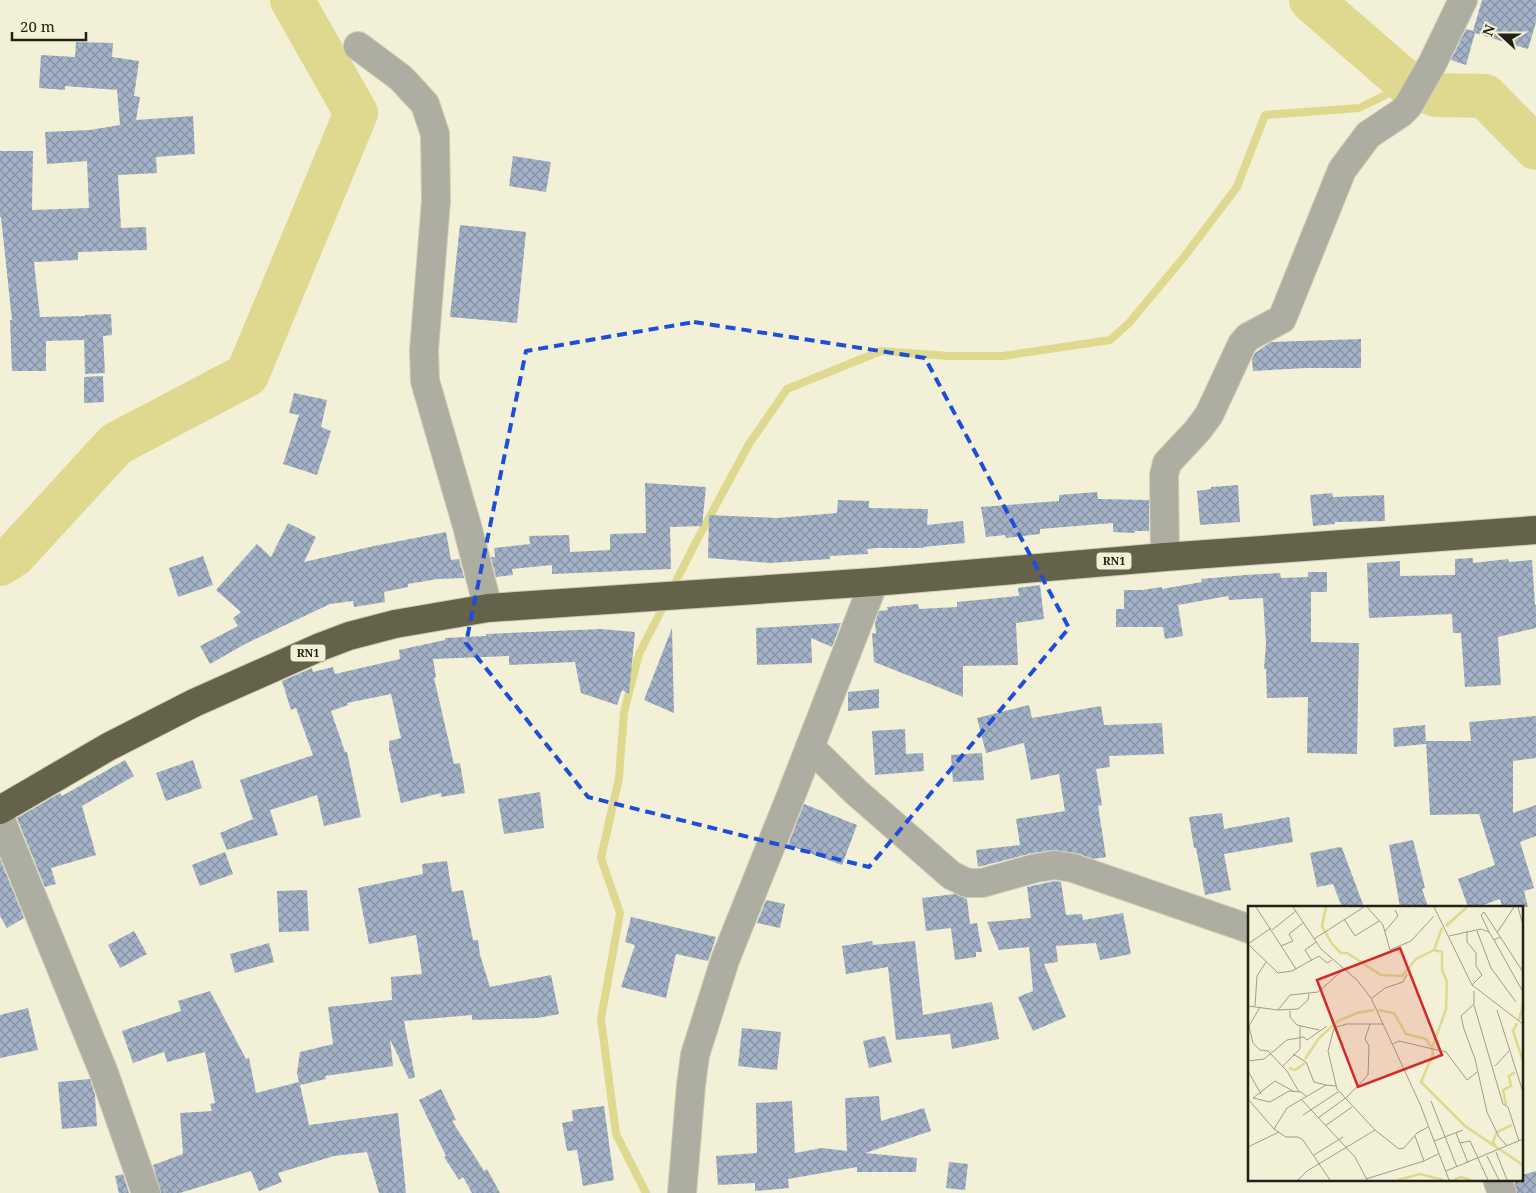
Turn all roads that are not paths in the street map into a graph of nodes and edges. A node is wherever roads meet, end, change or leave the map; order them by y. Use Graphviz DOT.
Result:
graph roads {
  1 [pos="1463,0"];
  2 [pos="358,46"];
  3 [pos="1536,530"];
  4 [pos="1165,557"];
  5 [pos="874,582"];
  6 [pos="488,608"];
  7 [pos="810,747"];
  8 [pos="0,810"];
  9 [pos="0,818"];
  10 [pos="1248,928"];
  11 [pos="1497,1180"];
  12 [pos="146,1193"];
  13 [pos="682,1193"];
  14 [pos="1502,1193"];
  1 -- 4 [label="street"];
  2 -- 6 [label="street"];
  3 -- 4 [label="highway, RN1"];
  4 -- 5 [label="highway, RN1"];
  5 -- 6 [label="highway, RN1"];
  5 -- 7 [label="street"];
  6 -- 8 [label="highway, RN1"];
  7 -- 10 [label="street"];
  7 -- 13 [label="street"];
  9 -- 12 [label="street"];
  11 -- 14 [label="street"];
}
